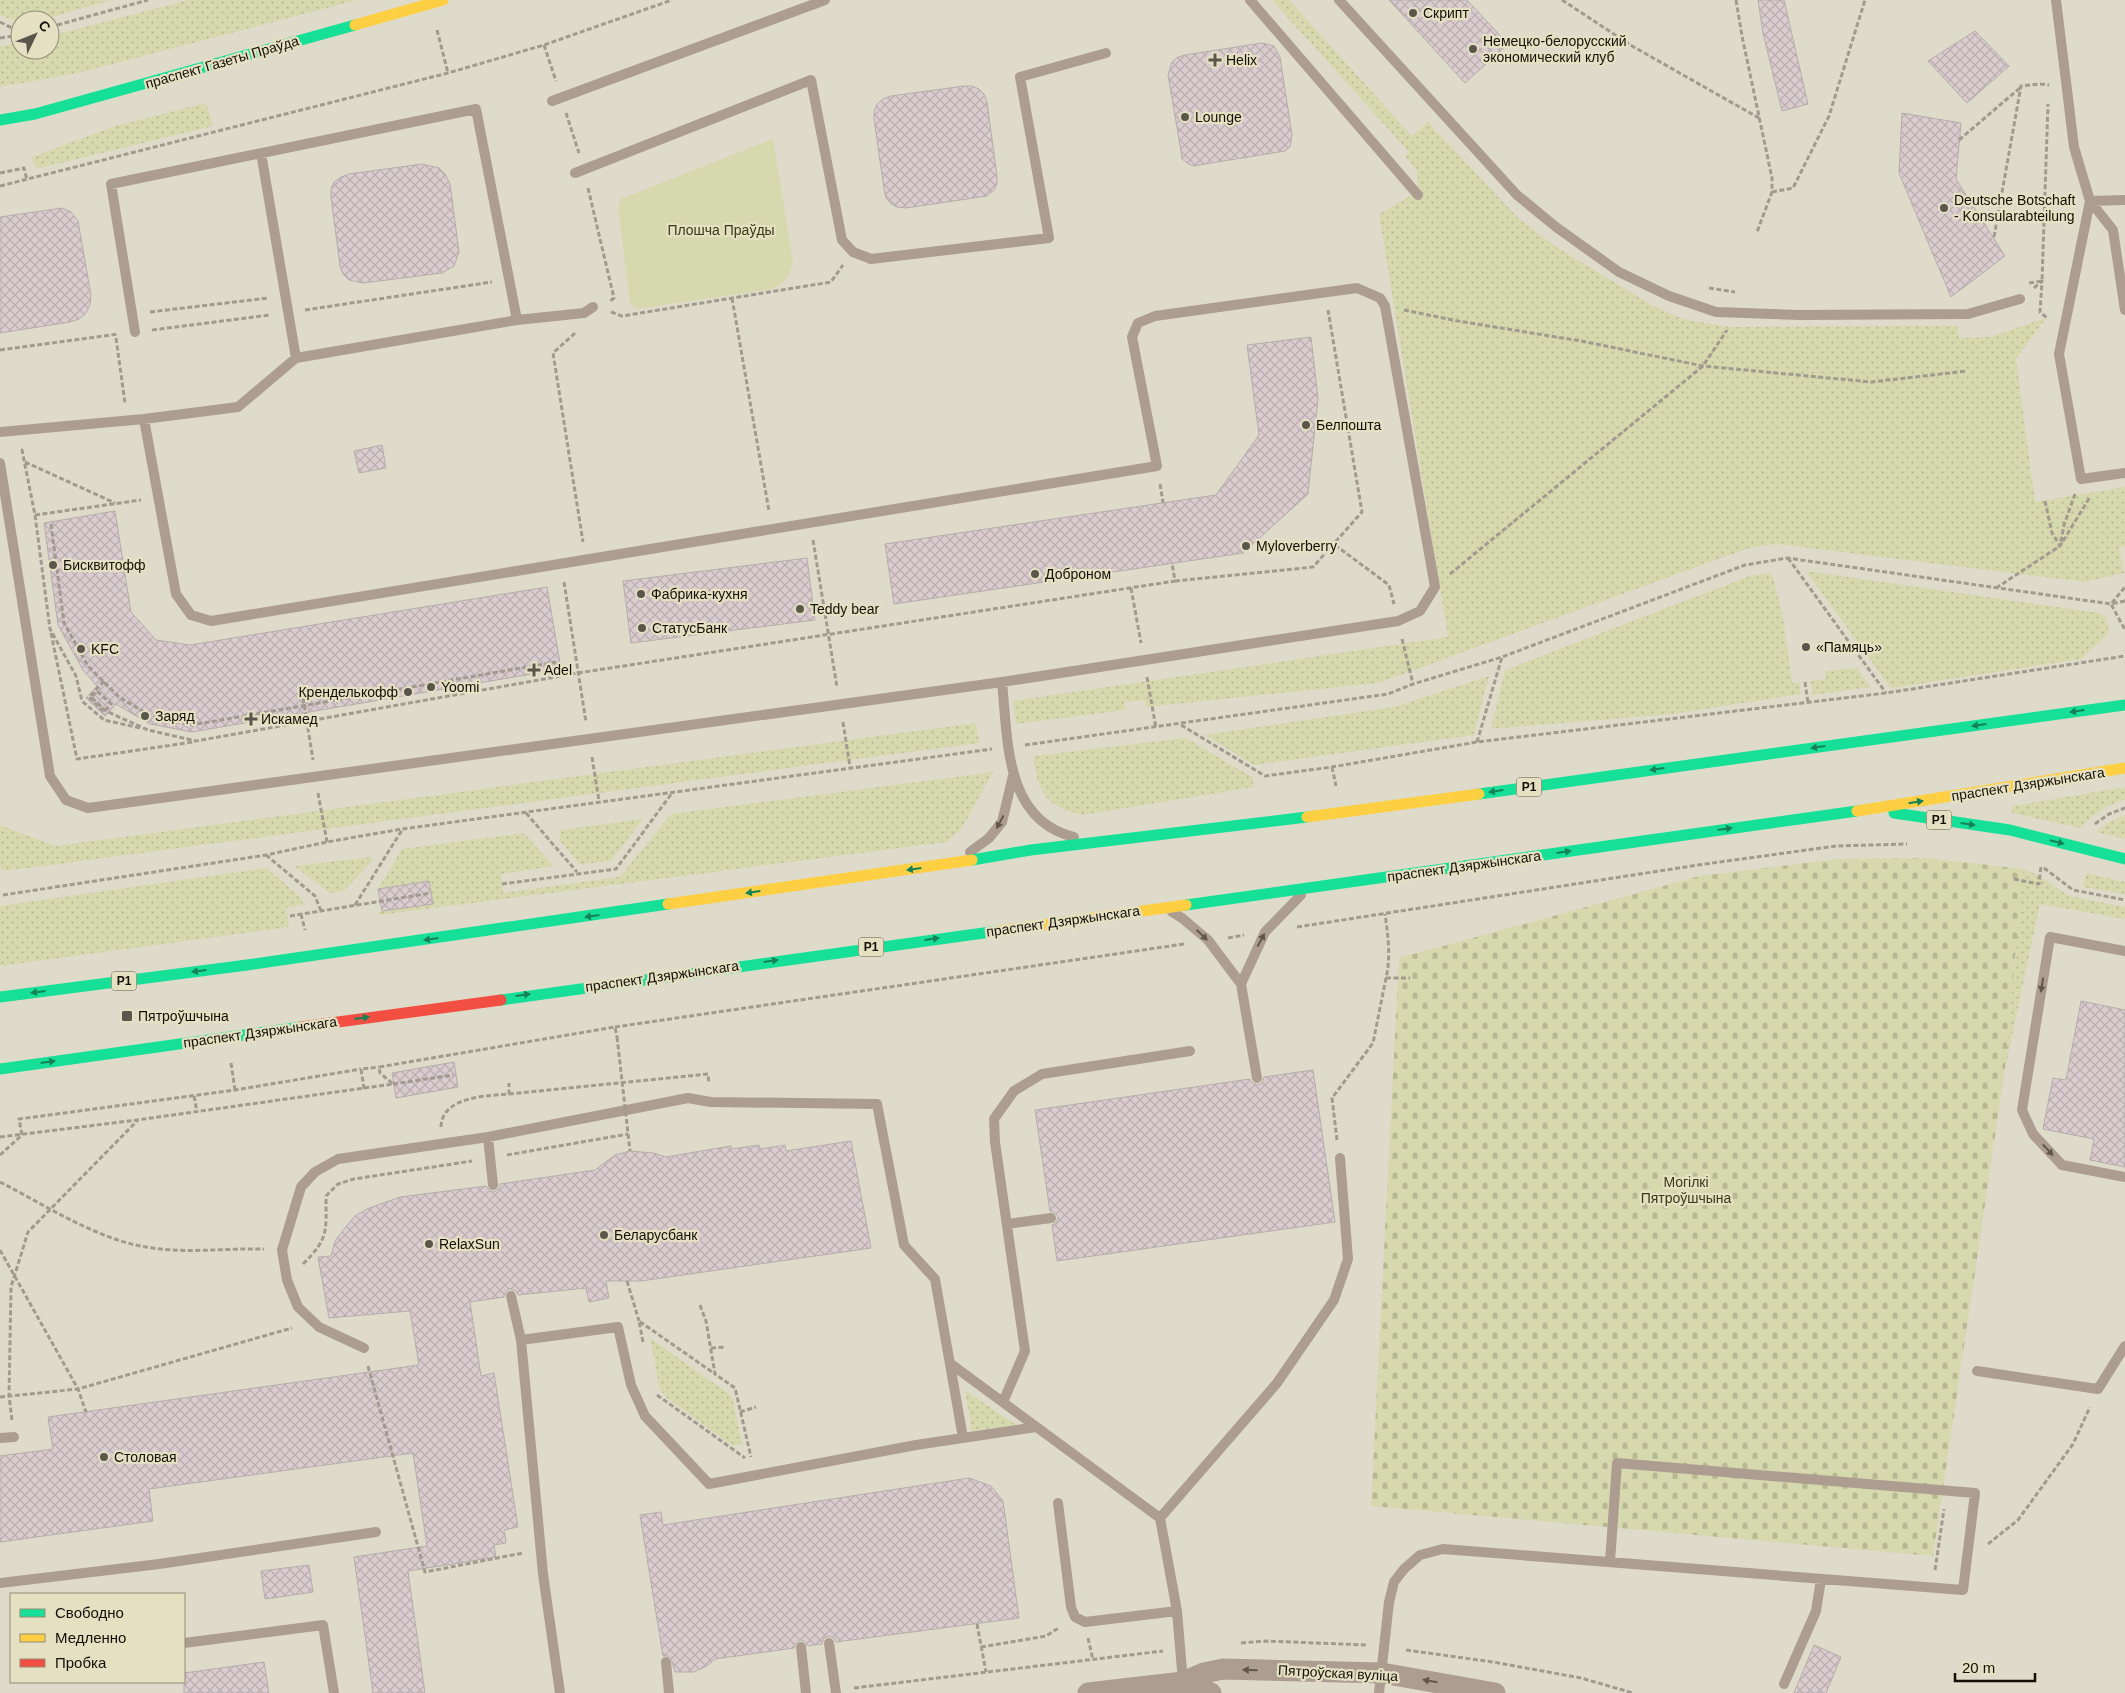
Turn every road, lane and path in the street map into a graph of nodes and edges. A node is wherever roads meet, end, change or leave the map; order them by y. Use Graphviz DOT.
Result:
graph roads {
  1 [pos="148,0"];
  2 [pos="443,0"];
  3 [pos="672,0"];
  4 [pos="824,0"];
  5 [pos="1250,0"];
  6 [pos="1339,0"];
  7 [pos="1562,0"];
  8 [pos="1736,0"];
  9 [pos="1865,0"];
  10 [pos="2056,0"];
  11 [pos="431,4"];
  12 [pos="60,24"];
  13 [pos="1106,53"];
  14 [pos="448,73"];
  15 [pos="2048,77"];
  16 [pos="2021,86"];
  17 [pos="2048,95"];
  18 [pos="552,102"];
  19 [pos="1759,118"];
  20 [pos="0,120"];
  21 [pos="1959,140"];
  22 [pos="261,153"];
  23 [pos="0,173"];
  24 [pos="575,173"];
  25 [pos="27,180"];
  26 [pos="0,186"];
  27 [pos="1772,192"];
  28 [pos="1418,195"];
  29 [pos="2125,200"];
  30 [pos="2090,202"];
  31 [pos="1757,232"];
  32 [pos="1994,237"];
  33 [pos="853,252"];
  34 [pos="509,279"];
  35 [pos="2042,282"];
  36 [pos="2025,284"];
  37 [pos="1703,287"];
  38 [pos="1325,293"];
  39 [pos="1739,293"];
  40 [pos="286,295"];
  41 [pos="732,298"];
  42 [pos="2020,299"];
  43 [pos="1385,306"];
  44 [pos="593,307"];
  45 [pos="2125,310"];
  46 [pos="288,312"];
  47 [pos="1737,313"];
  48 [pos="132,314"];
  49 [pos="517,320"];
  50 [pos="135,332"];
  51 [pos="2064,334"];
  52 [pos="0,350"];
  53 [pos="296,358"];
  54 [pos="1703,366"];
  55 [pos="1967,371"];
  56 [pos="144,419"];
  57 [pos="0,432"];
  58 [pos="15,450"];
  59 [pos="24,461"];
  60 [pos="0,464"];
  61 [pos="2125,472"];
  62 [pos="2102,476"];
  63 [pos="2081,479"];
  64 [pos="2045,500"];
  65 [pos="116,504"];
  66 [pos="810,522"];
  67 [pos="51,524"];
  68 [pos="772,528"];
  69 [pos="1334,545"];
  70 [pos="2060,546"];
  71 [pos="1787,558"];
  72 [pos="1172,563"];
  73 [pos="562,564"];
  74 [pos="1175,581"];
  75 [pos="1434,587"];
  76 [pos="2125,587"];
  77 [pos="1996,589"];
  78 [pos="2125,601"];
  79 [pos="2111,604"];
  80 [pos="1398,620"];
  81 [pos="50,629"];
  82 [pos="2125,630"];
  83 [pos="830,634"];
  84 [pos="1502,656"];
  85 [pos="2125,656"];
  86 [pos="556,662"];
  87 [pos="578,673"];
  88 [pos="104,681"];
  89 [pos="1002,682"];
  90 [pos="1805,682"];
  91 [pos="1413,684"];
  92 [pos="1886,693"];
  93 [pos="1808,703"];
  94 [pos="840,705"];
  95 [pos="2125,705"];
  96 [pos="106,710"];
  97 [pos="1180,725"];
  98 [pos="148,730"];
  99 [pos="589,739"];
  100 [pos="196,741"];
  101 [pos="1478,742"];
  102 [pos="1009,747"];
  103 [pos="850,767"];
  104 [pos="2125,768"];
  105 [pos="1013,776"];
  106 [pos="673,792"];
  107 [pos="599,801"];
  108 [pos="2125,808"];
  109 [pos="1868,810"];
  110 [pos="526,813"];
  111 [pos="2090,827"];
  112 [pos="402,829"];
  113 [pos="1102,841"];
  114 [pos="1910,844"];
  115 [pos="266,855"];
  116 [pos="2125,859"];
  117 [pos="2034,861"];
  118 [pos="942,865"];
  119 [pos="2041,865"];
  120 [pos="578,872"];
  121 [pos="2014,879"];
  122 [pos="502,884"];
  123 [pos="1311,887"];
  124 [pos="431,893"];
  125 [pos="1,895"];
  126 [pos="2125,900"];
  127 [pos="355,905"];
  128 [pos="1162,907"];
  129 [pos="320,911"];
  130 [pos="1385,914"];
  131 [pos="290,916"];
  132 [pos="1265,932"];
  133 [pos="1208,940"];
  134 [pos="2125,950"];
  135 [pos="1386,978"];
  136 [pos="1410,978"];
  137 [pos="1242,984"];
  138 [pos="0,997"];
  139 [pos="615,1027"];
  140 [pos="1190,1052"];
  141 [pos="379,1067"];
  142 [pos="0,1068"];
  143 [pos="361,1069"];
  144 [pos="453,1075"];
  145 [pos="1257,1078"];
  146 [pos="509,1083"];
  147 [pos="394,1084"];
  148 [pos="364,1089"];
  149 [pos="509,1094"];
  150 [pos="194,1096"];
  151 [pos="711,1102"];
  152 [pos="196,1112"];
  153 [pos="137,1120"];
  154 [pos="22,1135"];
  155 [pos="0,1137"];
  156 [pos="488,1137"];
  157 [pos="441,1142"];
  158 [pos="630,1151"];
  159 [pos="0,1155"];
  160 [pos="1340,1158"];
  161 [pos="390,1173"];
  162 [pos="2125,1177"];
  163 [pos="0,1182"];
  164 [pos="493,1185"];
  165 [pos="51,1208"];
  166 [pos="1051,1218"];
  167 [pos="1007,1224"];
  168 [pos="0,1250"];
  169 [pos="282,1250"];
  170 [pos="15,1276"];
  171 [pos="287,1280"];
  172 [pos="627,1281"];
  173 [pos="511,1296"];
  174 [pos="700,1305"];
  175 [pos="639,1321"];
  176 [pos="292,1330"];
  177 [pos="521,1340"];
  178 [pos="643,1344"];
  179 [pos="2125,1346"];
  180 [pos="726,1347"];
  181 [pos="364,1348"];
  182 [pos="710,1348"];
  183 [pos="951,1364"];
  184 [pos="1977,1371"];
  185 [pos="715,1374"];
  186 [pos="2098,1388"];
  187 [pos="78,1389"];
  188 [pos="651,1390"];
  189 [pos="9,1396"];
  190 [pos="0,1397"];
  191 [pos="1003,1402"];
  192 [pos="756,1407"];
  193 [pos="86,1412"];
  194 [pos="740,1412"];
  195 [pos="1036,1427"];
  196 [pos="14,1437"];
  197 [pos="0,1438"];
  198 [pos="963,1438"];
  199 [pos="1058,1502"];
  200 [pos="1160,1518"];
  201 [pos="376,1532"];
  202 [pos="531,1552"];
  203 [pos="1610,1562"];
  204 [pos="1966,1562"];
  205 [pos="1822,1579"];
  206 [pos="0,1583"];
  207 [pos="1176,1611"];
  208 [pos="977,1624"];
  209 [pos="1046,1636"];
  210 [pos="185,1643"];
  211 [pos="828,1644"];
  212 [pos="1237,1644"];
  213 [pos="801,1647"];
  214 [pos="981,1647"];
  215 [pos="1384,1648"];
  216 [pos="1179,1649"];
  217 [pos="666,1662"];
  218 [pos="986,1672"];
  219 [pos="1183,1682"];
  220 [pos="1381,1683"];
  221 [pos="1784,1684"];
  222 [pos="836,1691"];
  223 [pos="334,1693"];
  224 [pos="560,1693"];
  225 [pos="669,1693"];
  226 [pos="806,1693"];
  227 [pos="1088,1693"];
  228 [pos="1211,1693"];
  229 [pos="1495,1693"];
  230 [pos="1633,1693"];
  1 -- 12 [label="path"];
  2 -- 11 [label="main road, праспект Газеты Праўда"];
  3 -- 14 [label="path"];
  4 -- 18 [label="lane"];
  5 -- 28 [label="lane"];
  6 -- 47 [label="lane"];
  7 -- 19 [label="path"];
  8 -- 19 [label="path"];
  9 -- 27 [label="path"];
  10 -- 30 [label="lane"];
  11 -- 14 [label="path"];
  11 -- 20 [label="main road, праспект Газеты Праўда"];
  13 -- 33 [label="lane"];
  14 -- 25 [label="path"];
  15 -- 16 [label="path"];
  16 -- 21 [label="path"];
  16 -- 32 [label="path"];
  17 -- 35 [label="path"];
  19 -- 27 [label="path"];
  22 -- 34 [label="lane"];
  22 -- 40 [label="lane"];
  22 -- 48 [label="lane"];
  23 -- 25 [label="path"];
  24 -- 33 [label="lane"];
  25 -- 26 [label="path"];
  27 -- 31 [label="path"];
  29 -- 30 [label="lane"];
  30 -- 45 [label="lane"];
  30 -- 51 [label="lane"];
  33 -- 41 [label="path"];
  34 -- 46 [label="path"];
  34 -- 49 [label="lane"];
  35 -- 36 [label="path"];
  35 -- 42 [label="path"];
  35 -- 51 [label="path"];
  37 -- 39 [label="path"];
  38 -- 43 [label="lane"];
  38 -- 66 [label="lane"];
  38 -- 69 [label="path"];
  40 -- 46 [label="lane"];
  40 -- 48 [label="path"];
  41 -- 44 [label="path"];
  41 -- 68 [label="path"];
  42 -- 47 [label="lane"];
  43 -- 54 [label="path"];
  43 -- 75 [label="lane"];
  44 -- 49 [label="lane"];
  46 -- 50 [label="path"];
  46 -- 53 [label="lane"];
  47 -- 54 [label="path"];
  48 -- 50 [label="lane"];
  49 -- 53 [label="lane"];
  50 -- 52 [label="path"];
  51 -- 63 [label="lane"];
  53 -- 56 [label="lane"];
  54 -- 55 [label="path"];
  54 -- 75 [label="path"];
  56 -- 57 [label="lane"];
  56 -- 73 [label="lane"];
  58 -- 59 [label="path"];
  59 -- 65 [label="path"];
  59 -- 81 [label="path"];
  60 -- 99 [label="lane"];
  61 -- 62 [label="lane"];
  62 -- 63 [label="lane"];
  62 -- 70 [label="path"];
  63 -- 70 [label="path"];
  64 -- 70 [label="path"];
  66 -- 68 [label="lane"];
  66 -- 83 [label="path"];
  67 -- 88 [label="path"];
  68 -- 73 [label="lane"];
  69 -- 74 [label="path"];
  69 -- 80 [label="path"];
  70 -- 77 [label="path"];
  71 -- 77 [label="path"];
  71 -- 84 [label="path"];
  71 -- 92 [label="path"];
  72 -- 74 [label="path"];
  73 -- 87 [label="path"];
  74 -- 83 [label="path"];
  75 -- 80 [label="lane"];
  76 -- 79 [label="path"];
  77 -- 79 [label="path"];
  78 -- 79 [label="path"];
  79 -- 82 [label="path"];
  80 -- 89 [label="lane"];
  80 -- 91 [label="path"];
  81 -- 98 [label="path"];
  81 -- 100 [label="path"];
  83 -- 87 [label="path"];
  83 -- 94 [label="path"];
  84 -- 91 [label="path"];
  84 -- 101 [label="path"];
  85 -- 92 [label="path"];
  86 -- 88 [label="path"];
  87 -- 99 [label="path"];
  87 -- 100 [label="path"];
  88 -- 96 [label="path"];
  89 -- 94 [label="lane"];
  89 -- 102 [label="lane"];
  90 -- 93 [label="path"];
  91 -- 97 [label="path"];
  92 -- 93 [label="path"];
  93 -- 101 [label="path"];
  94 -- 99 [label="lane"];
  94 -- 103 [label="path"];
  95 -- 113 [label="main road, Р1, one-way"];
  96 -- 96 [label="path"];
  96 -- 98 [label="path"];
  97 -- 101 [label="path"];
  97 -- 102 [label="path"];
  98 -- 100 [label="path"];
  99 -- 107 [label="path"];
  102 -- 103 [label="path"];
  102 -- 105 [label="lane"];
  103 -- 106 [label="path"];
  109 -- 104 [label="main road, праспект Дзяржынскага, one-way"];
  105 -- 113 [label="lane"];
  105 -- 118 [label="lane, one-way"];
  106 -- 107 [label="path"];
  106 -- 120 [label="path"];
  107 -- 110 [label="path"];
  108 -- 111 [label="path"];
  109 -- 116 [label="main road, Р1, one-way"];
  123 -- 109 [label="main road, праспект Дзяржынскага / Р1, one-way"];
  110 -- 112 [label="path"];
  110 -- 120 [label="path"];
  112 -- 115 [label="path"];
  112 -- 127 [label="path"];
  113 -- 118 [label="main road, Р1"];
  114 -- 130 [label="path"];
  115 -- 125 [label="path"];
  115 -- 129 [label="path"];
  117 -- 119 [label="path"];
  118 -- 138 [label="main road, Р1, one-way"];
  119 -- 121 [label="path"];
  119 -- 126 [label="path"];
  120 -- 122 [label="path"];
  123 -- 128 [label="main road, праспект Дзяржынскага / Р1"];
  123 -- 132 [label="lane"];
  124 -- 127 [label="path"];
  127 -- 129 [label="path"];
  128 -- 133 [label="lane, one-way"];
  142 -- 128 [label="main road, праспект Дзяржынскага / Р1, one-way"];
  129 -- 131 [label="path"];
  130 -- 132 [label="path"];
  130 -- 135 [label="path"];
  132 -- 133 [label="path"];
  137 -- 132 [label="lane, one-way"];
  133 -- 137 [label="lane"];
  133 -- 139 [label="path"];
  134 -- 162 [label="lane, one-way"];
  135 -- 136 [label="path"];
  135 -- 160 [label="path"];
  137 -- 145 [label="lane"];
  139 -- 141 [label="path"];
  139 -- 158 [label="path, bridge"];
  140 -- 167 [label="lane"];
  141 -- 143 [label="path"];
  141 -- 147 [label="path"];
  143 -- 148 [label="path"];
  143 -- 150 [label="path"];
  144 -- 147 [label="path"];
  146 -- 149 [label="path"];
  147 -- 148 [label="path"];
  148 -- 152 [label="path"];
  149 -- 151 [label="path"];
  149 -- 157 [label="path"];
  150 -- 152 [label="path"];
  150 -- 154 [label="path"];
  151 -- 156 [label="lane"];
  151 -- 183 [label="lane"];
  152 -- 153 [label="path"];
  153 -- 154 [label="path"];
  153 -- 165 [label="path"];
  154 -- 155 [label="path"];
  154 -- 159 [label="path"];
  156 -- 157 [label="lane"];
  156 -- 164 [label="lane"];
  157 -- 169 [label="lane"];
  160 -- 200 [label="lane"];
  161 -- 171 [label="path"];
  163 -- 165 [label="path"];
  165 -- 169 [label="path"];
  165 -- 170 [label="path"];
  166 -- 167 [label="lane"];
  167 -- 191 [label="lane"];
  168 -- 170 [label="path"];
  169 -- 171 [label="lane"];
  170 -- 187 [label="path"];
  170 -- 189 [label="path"];
  171 -- 181 [label="lane"];
  172 -- 175 [label="path"];
  173 -- 177 [label="lane"];
  174 -- 182 [label="path"];
  175 -- 178 [label="path"];
  175 -- 185 [label="path"];
  176 -- 187 [label="path"];
  177 -- 198 [label="lane"];
  177 -- 224 [label="lane"];
  179 -- 186 [label="lane"];
  180 -- 182 [label="path"];
  181 -- 202 [label="path"];
  182 -- 185 [label="path"];
  183 -- 191 [label="lane"];
  183 -- 198 [label="lane"];
  184 -- 186 [label="lane"];
  185 -- 194 [label="path"];
  186 -- 204 [label="path"];
  187 -- 189 [label="path"];
  187 -- 193 [label="path"];
  188 -- 194 [label="path"];
  189 -- 190 [label="path"];
  191 -- 195 [label="lane"];
  192 -- 194 [label="path"];
  195 -- 198 [label="lane"];
  195 -- 200 [label="lane"];
  196 -- 197 [label="lane"];
  199 -- 207 [label="lane"];
  200 -- 207 [label="lane"];
  201 -- 206 [label="lane"];
  203 -- 204 [label="lane"];
  203 -- 205 [label="lane"];
  203 -- 215 [label="lane"];
  204 -- 205 [label="lane"];
  205 -- 221 [label="lane"];
  207 -- 216 [label="lane"];
  208 -- 214 [label="path"];
  209 -- 214 [label="path"];
  210 -- 223 [label="lane"];
  211 -- 222 [label="lane"];
  212 -- 215 [label="path"];
  213 -- 226 [label="lane"];
  214 -- 218 [label="path"];
  215 -- 220 [label="lane"];
  215 -- 230 [label="path"];
  216 -- 218 [label="path"];
  216 -- 219 [label="lane"];
  217 -- 225 [label="lane"];
  218 -- 222 [label="path"];
  220 -- 219 [label="street, Пятроўская вуліца, one-way"];
  219 -- 227 [label="street, Пятроўская вуліца"];
  219 -- 228 [label="street, Пятроўская вуліца"];
  229 -- 220 [label="street, Пятроўская вуліца, one-way"];
}
